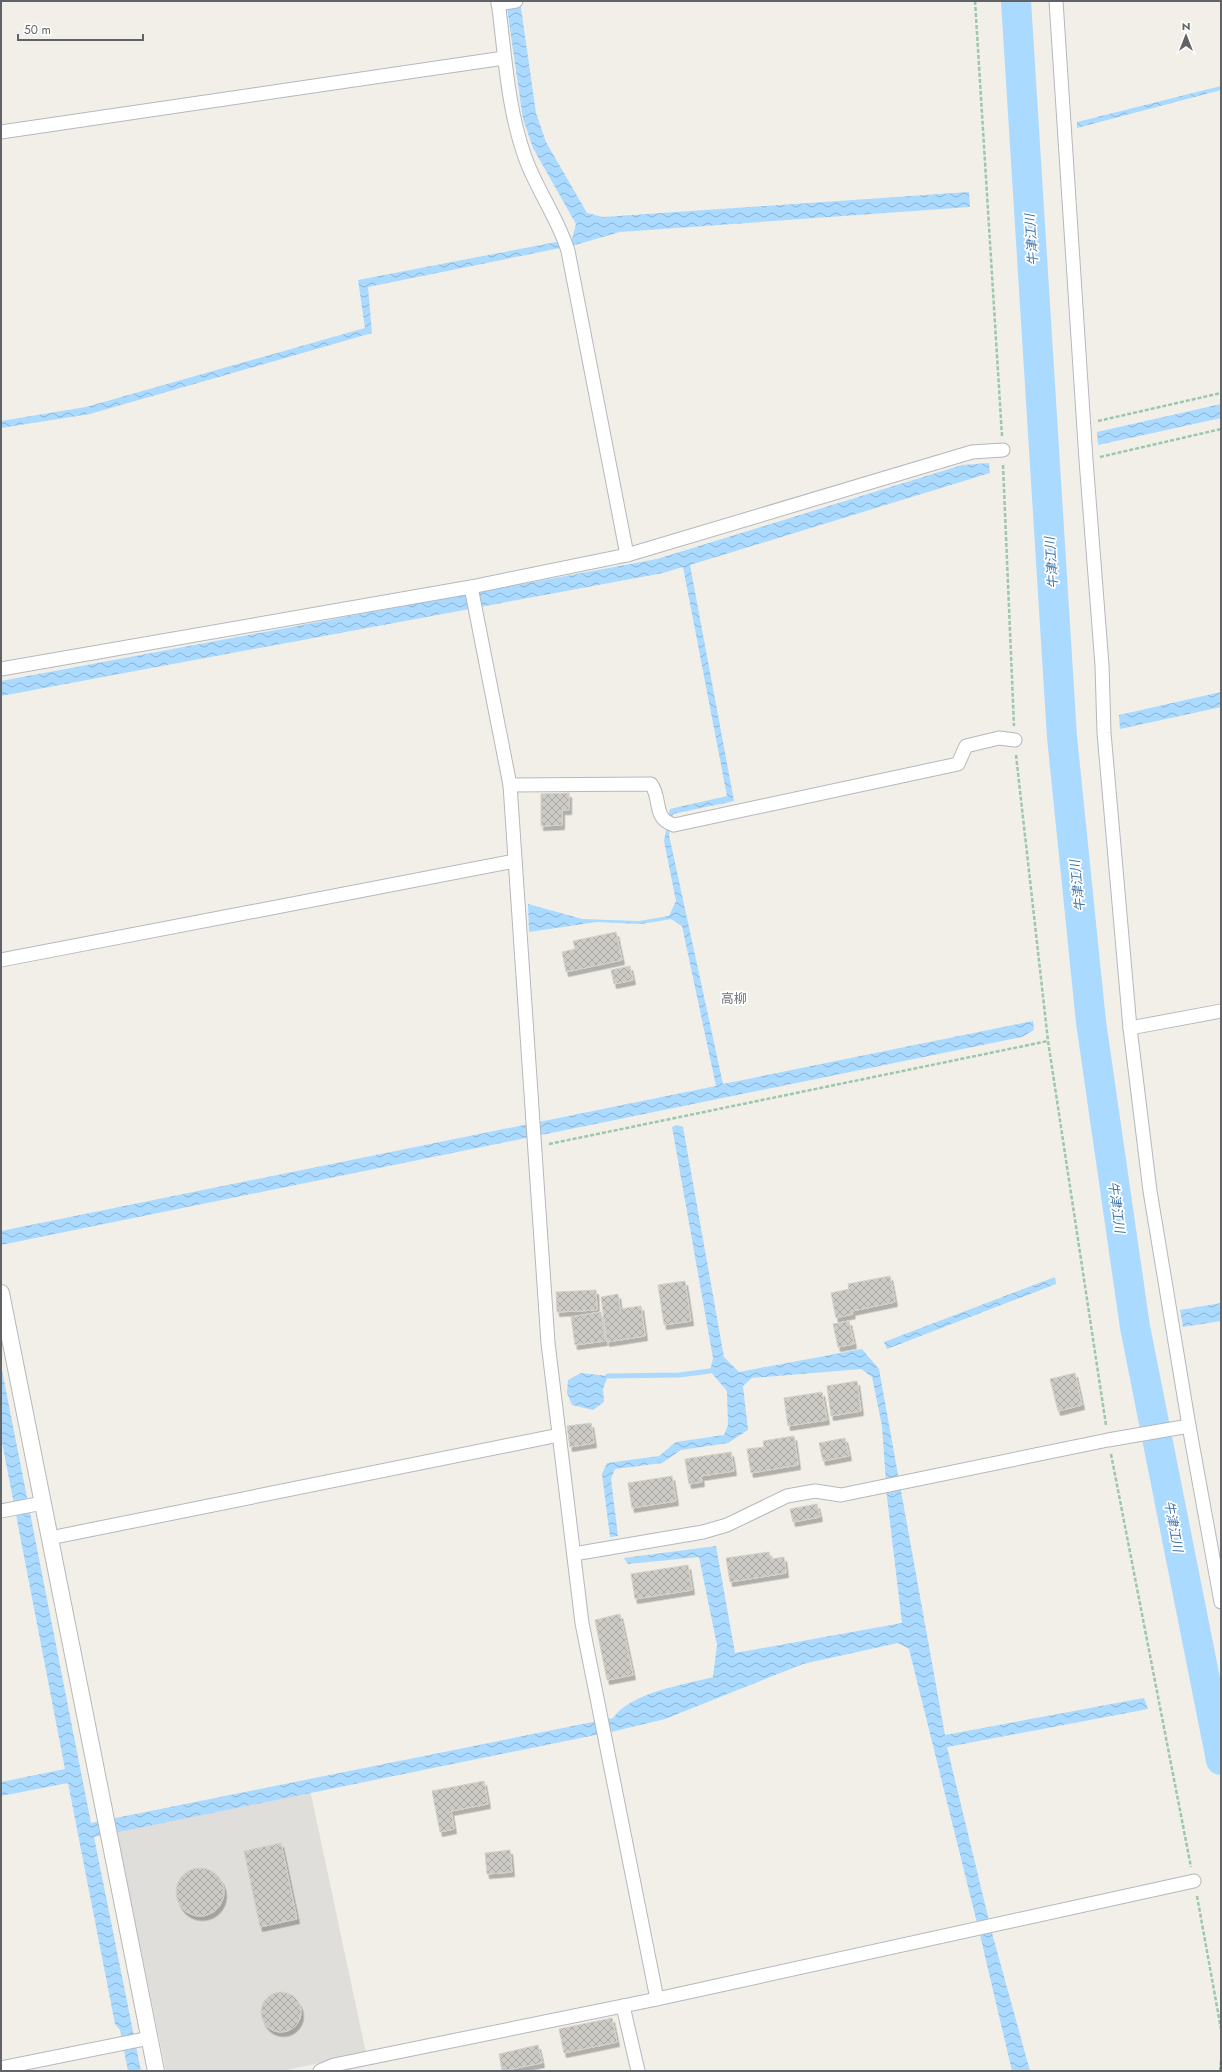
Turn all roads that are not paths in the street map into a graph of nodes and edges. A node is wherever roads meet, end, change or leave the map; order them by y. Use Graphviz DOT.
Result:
graph roads {
  1 [pos="516,1"];
  2 [pos="1056,1"];
  3 [pos="498,2"];
  4 [pos="504,58"];
  5 [pos="1,132"];
  6 [pos="1003,450"];
  7 [pos="627,555"];
  8 [pos="471,587"];
  9 [pos="1,669"];
  10 [pos="1015,740"];
  11 [pos="510,785"];
  12 [pos="515,861"];
  13 [pos="1,960"];
  14 [pos="1221,1011"];
  15 [pos="1130,1028"];
  16 [pos="1,1293"];
  17 [pos="1188,1426"];
  18 [pos="559,1435"];
  19 [pos="43,1503"];
  20 [pos="4,1511"];
  21 [pos="50,1538"];
  22 [pos="574,1554"];
  23 [pos="1221,1602"];
  24 [pos="1194,1881"];
  25 [pos="657,1999"];
  26 [pos="623,2006"];
  27 [pos="144,2039"];
  28 [pos="1,2068"];
  29 [pos="156,2071"];
  30 [pos="320,2071"];
  31 [pos="638,2071"];
  1 -- 3 [label="street"];
  2 -- 15 [label="street"];
  3 -- 4 [label="street"];
  4 -- 5 [label="street"];
  4 -- 7 [label="street"];
  6 -- 7 [label="street"];
  7 -- 8 [label="street"];
  8 -- 9 [label="street"];
  8 -- 11 [label="street"];
  10 -- 11 [label="street"];
  11 -- 12 [label="street"];
  12 -- 13 [label="street"];
  12 -- 18 [label="street"];
  14 -- 15 [label="street"];
  15 -- 17 [label="street"];
  16 -- 19 [label="street"];
  17 -- 22 [label="street"];
  17 -- 23 [label="street"];
  18 -- 21 [label="street"];
  18 -- 22 [label="street"];
  19 -- 20 [label="street"];
  19 -- 21 [label="street"];
  21 -- 27 [label="street"];
  22 -- 25 [label="street"];
  24 -- 25 [label="street"];
  25 -- 26 [label="street"];
  26 -- 30 [label="street"];
  26 -- 31 [label="street"];
  27 -- 28 [label="street"];
  27 -- 29 [label="street"];
}
